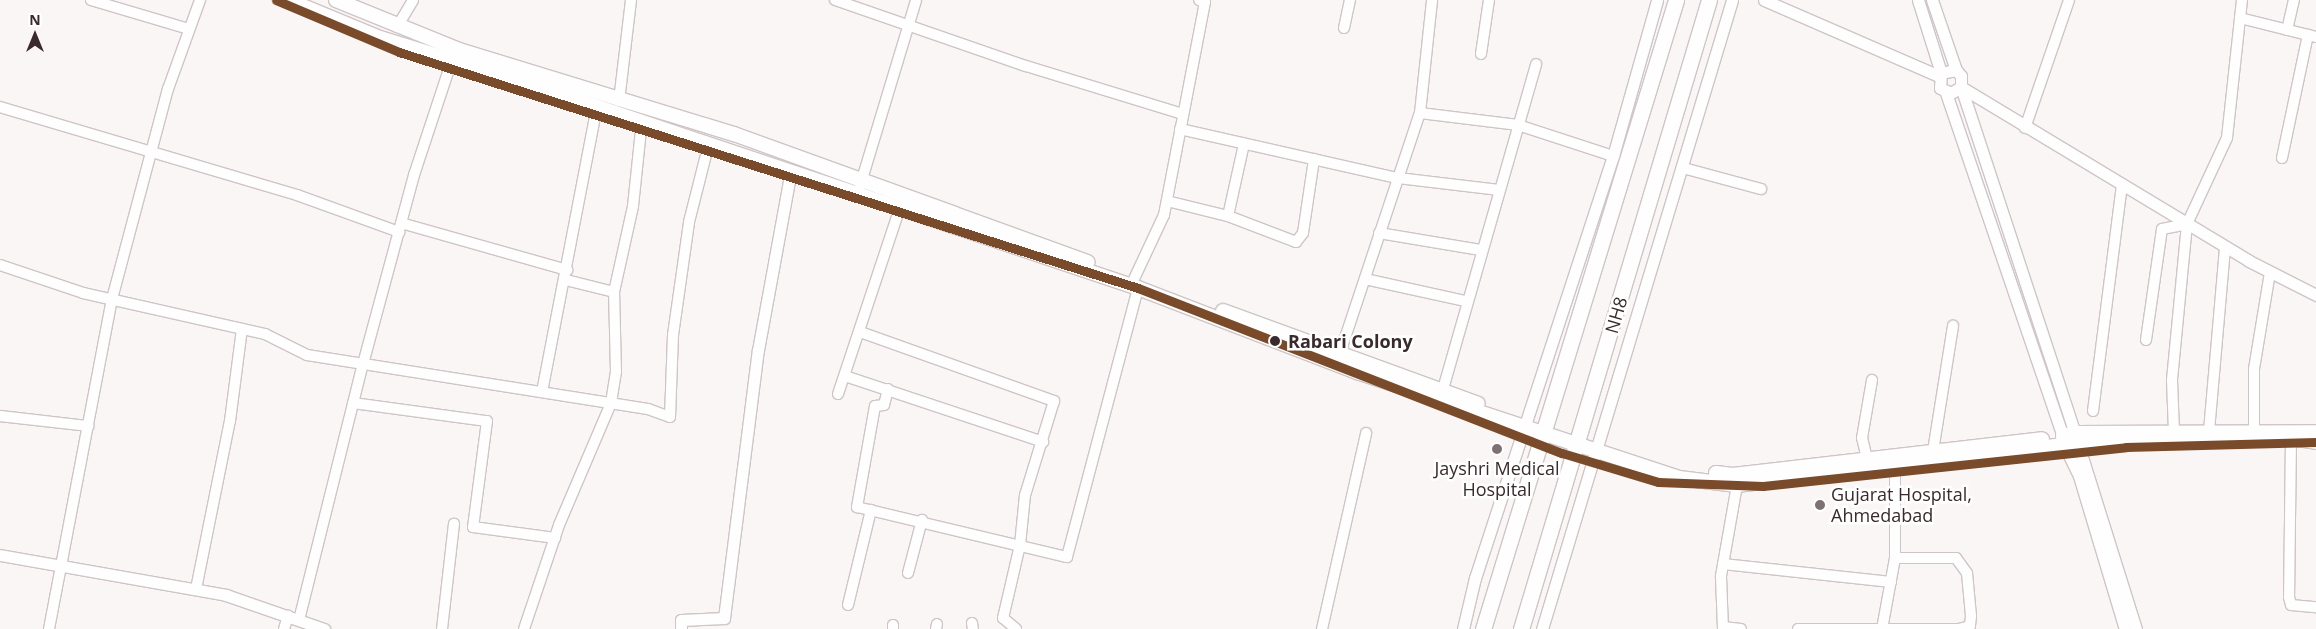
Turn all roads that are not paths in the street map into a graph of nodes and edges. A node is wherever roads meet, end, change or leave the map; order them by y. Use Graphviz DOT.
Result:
graph roads {
  1 [pos="91,0"];
  2 [pos="200,0"];
  3 [pos="288,0"];
  4 [pos="336,0"];
  5 [pos="413,0"];
  6 [pos="631,0"];
  7 [pos="835,0"];
  8 [pos="916,0"];
  9 [pos="1350,0"];
  10 [pos="1432,0"];
  11 [pos="1489,0"];
  12 [pos="1657,0"];
  13 [pos="1676,0"];
  14 [pos="1709,0"];
  15 [pos="1732,0"];
  16 [pos="1764,0"];
  17 [pos="1918,0"];
  18 [pos="1932,0"];
  19 [pos="2069,0"];
  20 [pos="2242,0"];
  21 [pos="2294,0"];
  22 [pos="1203,1"];
  23 [pos="2240,18"];
  24 [pos="909,24"];
  25 [pos="397,27"];
  26 [pos="1344,28"];
  27 [pos="190,29"];
  28 [pos="2287,30"];
  29 [pos="2312,36"];
  30 [pos="1481,54"];
  31 [pos="452,60"];
  32 [pos="1536,64"];
  33 [pos="1956,70"];
  34 [pos="1940,74"];
  35 [pos="1960,87"];
  36 [pos="1946,93"];
  37 [pos="619,101"];
  38 [pos="597,106"];
  39 [pos="0,107"];
  40 [pos="1420,113"];
  41 [pos="1184,114"];
  42 [pos="642,121"];
  43 [pos="1518,125"];
  44 [pos="2025,128"];
  45 [pos="1180,129"];
  46 [pos="709,143"];
  47 [pos="1244,144"];
  48 [pos="151,152"];
  49 [pos="1613,156"];
  50 [pos="2282,158"];
  51 [pos="1314,159"];
  52 [pos="1683,168"];
  53 [pos="791,171"];
  54 [pos="1398,178"];
  55 [pos="862,179"];
  56 [pos="2122,185"];
  57 [pos="1761,189"];
  58 [pos="1499,190"];
  59 [pos="858,194"];
  60 [pos="1167,201"];
  61 [pos="900,208"];
  62 [pos="1228,216"];
  63 [pos="2187,224"];
  64 [pos="400,227"];
  65 [pos="1379,233"];
  66 [pos="2225,247"];
  67 [pos="1481,250"];
  68 [pos="0,265"];
  69 [pos="2270,272"];
  70 [pos="566,275"];
  71 [pos="1365,279"];
  72 [pos="1136,283"];
  73 [pos="614,292"];
  74 [pos="2316,295"];
  75 [pos="112,299"];
  76 [pos="1465,302"];
  77 [pos="1953,326"];
  78 [pos="242,329"];
  79 [pos="860,332"];
  80 [pos="2146,340"];
  81 [pos="1340,353"];
  82 [pos="363,364"];
  83 [pos="844,376"];
  84 [pos="1872,380"];
  85 [pos="888,389"];
  86 [pos="542,392"];
  87 [pos="838,394"];
  88 [pos="1443,395"];
  89 [pos="353,403"];
  90 [pos="610,403"];
  91 [pos="2092,411"];
  92 [pos="0,416"];
  93 [pos="88,426"];
  94 [pos="1524,426"];
  95 [pos="2254,430"];
  96 [pos="1540,431"];
  97 [pos="2209,431"];
  98 [pos="2174,432"];
  99 [pos="2316,432"];
  100 [pos="1366,433"];
  101 [pos="2291,438"];
  102 [pos="2070,440"];
  103 [pos="1043,442"];
  104 [pos="2316,442"];
  105 [pos="1578,443"];
  106 [pos="1597,449"];
  107 [pos="1933,451"];
  108 [pos="1867,459"];
  109 [pos="1895,466"];
  110 [pos="1737,485"];
  111 [pos="871,510"];
  112 [pos="922,520"];
  113 [pos="454,524"];
  114 [pos="555,538"];
  115 [pos="1020,546"];
  116 [pos="0,555"];
  117 [pos="1895,558"];
  118 [pos="60,564"];
  119 [pos="1723,564"];
  120 [pos="908,573"];
  121 [pos="1891,582"];
  122 [pos="196,589"];
  123 [pos="848,605"];
  124 [pos="2316,607"];
  125 [pos="293,618"];
  126 [pos="1837,627"];
  127 [pos="1883,627"];
  128 [pos="320,628"];
  129 [pos="1723,628"];
  130 [pos="1917,628"];
  131 [pos="49,629"];
  132 [pos="284,629"];
  133 [pos="442,629"];
  134 [pos="524,629"];
  135 [pos="681,629"];
  136 [pos="1016,629"];
  137 [pos="1322,629"];
  138 [pos="1463,629"];
  139 [pos="1483,629"];
  140 [pos="1521,629"];
  141 [pos="1542,629"];
  142 [pos="1742,629"];
  143 [pos="1798,629"];
  144 [pos="1958,629"];
  145 [pos="2125,629"];
  146 [pos="2136,629"];
  1 -- 27 [label="street"];
  2 -- 27 [label="street"];
  3 -- 31 [label="main road"];
  4 -- 25 [label="main road"];
  5 -- 25 [label="street"];
  6 -- 37 [label="street"];
  7 -- 24 [label="street"];
  8 -- 24 [label="street"];
  9 -- 26 [label="street"];
  10 -- 40 [label="street"];
  11 -- 30 [label="street"];
  12 -- 49 [label="street"];
  13 -- 96 [label="main road"];
  14 -- 105 [label="main road, NH8"];
  15 -- 52 [label="street"];
  16 -- 34 [label="street"];
  17 -- 34 [label="street"];
  18 -- 33 [label="street"];
  19 -- 44 [label="street"];
  20 -- 23 [label="street"];
  21 -- 28 [label="street"];
  22 -- 41 [label="street"];
  23 -- 28 [label="street"];
  23 -- 63 [label="street"];
  24 -- 41 [label="street"];
  24 -- 55 [label="street"];
  25 -- 37 [label="main road"];
  27 -- 48 [label="street"];
  28 -- 29 [label="street"];
  29 -- 50 [label="street"];
  31 -- 38 [label="main road"];
  31 -- 64 [label="street"];
  32 -- 43 [label="street"];
  33 -- 34 [label="street"];
  33 -- 35 [label="street"];
  34 -- 36 [label="street"];
  35 -- 36 [label="street"];
  35 -- 44 [label="street"];
  35 -- 102 [label="street"];
  36 -- 102 [label="street"];
  37 -- 55 [label="main road"];
  38 -- 42 [label="main road"];
  38 -- 70 [label="street"];
  39 -- 48 [label="street"];
  40 -- 43 [label="street"];
  40 -- 54 [label="street"];
  41 -- 45 [label="street"];
  42 -- 46 [label="main road"];
  42 -- 73 [label="street"];
  43 -- 49 [label="street"];
  43 -- 58 [label="street"];
  44 -- 56 [label="street"];
  45 -- 47 [label="street"];
  45 -- 60 [label="street"];
  46 -- 53 [label="main road"];
  46 -- 90 [label="street"];
  47 -- 51 [label="street"];
  47 -- 62 [label="street"];
  48 -- 64 [label="street"];
  48 -- 75 [label="street"];
  49 -- 94 [label="street"];
  51 -- 54 [label="street"];
  51 -- 62 [label="street"];
  52 -- 57 [label="street"];
  52 -- 106 [label="street"];
  53 -- 59 [label="main road"];
  53 -- 135 [label="street"];
  54 -- 58 [label="street"];
  54 -- 65 [label="street"];
  55 -- 59 [label="street"];
  55 -- 72 [label="main road"];
  56 -- 63 [label="street"];
  56 -- 91 [label="street"];
  58 -- 67 [label="street"];
  59 -- 61 [label="main road"];
  60 -- 62 [label="street"];
  60 -- 72 [label="street"];
  61 -- 72 [label="main road"];
  61 -- 79 [label="street"];
  63 -- 66 [label="street"];
  63 -- 80 [label="street"];
  63 -- 98 [label="street"];
  64 -- 70 [label="street"];
  64 -- 82 [label="street"];
  65 -- 67 [label="street"];
  65 -- 71 [label="street"];
  66 -- 69 [label="street"];
  66 -- 97 [label="street"];
  67 -- 76 [label="street"];
  68 -- 75 [label="street"];
  69 -- 74 [label="street"];
  69 -- 95 [label="street"];
  70 -- 73 [label="street"];
  70 -- 86 [label="street"];
  71 -- 76 [label="street"];
  71 -- 81 [label="street"];
  72 -- 81 [label="main road"];
  72 -- 88 [label="main road"];
  72 -- 115 [label="street"];
  73 -- 90 [label="street"];
  75 -- 78 [label="street"];
  75 -- 93 [label="street"];
  76 -- 88 [label="street"];
  77 -- 107 [label="street"];
  78 -- 82 [label="street"];
  78 -- 122 [label="street"];
  79 -- 83 [label="street"];
  79 -- 103 [label="street"];
  81 -- 88 [label="main road"];
  82 -- 86 [label="street"];
  82 -- 89 [label="street"];
  83 -- 85 [label="street"];
  83 -- 87 [label="street"];
  84 -- 108 [label="street"];
  85 -- 103 [label="street"];
  85 -- 111 [label="street"];
  86 -- 90 [label="street"];
  88 -- 94 [label="main road"];
  89 -- 114 [label="street"];
  89 -- 125 [label="street"];
  90 -- 114 [label="street"];
  92 -- 93 [label="street"];
  93 -- 118 [label="street"];
  94 -- 96 [label="main road"];
  94 -- 138 [label="street"];
  95 -- 97 [label="main road"];
  95 -- 99 [label="main road"];
  96 -- 105 [label="main road"];
  96 -- 139 [label="main road"];
  97 -- 98 [label="main road"];
  98 -- 102 [label="main road"];
  100 -- 137 [label="street"];
  101 -- 102 [label="main road"];
  101 -- 104 [label="main road"];
  101 -- 124 [label="street"];
  102 -- 107 [label="main road"];
  102 -- 109 [label="main road"];
  102 -- 145 [label="street"];
  102 -- 146 [label="street"];
  103 -- 115 [label="street"];
  105 -- 106 [label="main road"];
  105 -- 140 [label="main road, NH8"];
  106 -- 108 [label="main road"];
  106 -- 110 [label="main road"];
  106 -- 141 [label="street"];
  107 -- 108 [label="main road"];
  109 -- 110 [label="main road"];
  109 -- 117 [label="street"];
  110 -- 119 [label="street"];
  111 -- 112 [label="street"];
  111 -- 123 [label="street"];
  112 -- 115 [label="street"];
  112 -- 120 [label="street"];
  113 -- 133 [label="street"];
  114 -- 134 [label="street"];
  115 -- 136 [label="street"];
  116 -- 118 [label="street"];
  117 -- 121 [label="street"];
  117 -- 144 [label="street"];
  118 -- 122 [label="street"];
  118 -- 131 [label="street"];
  119 -- 121 [label="street"];
  119 -- 129 [label="street"];
  121 -- 127 [label="street"];
  122 -- 125 [label="street"];
  125 -- 128 [label="street"];
  125 -- 132 [label="street"];
  126 -- 127 [label="street"];
  126 -- 143 [label="street"];
  127 -- 130 [label="street"];
  129 -- 142 [label="street"];
  130 -- 144 [label="street"];
}
